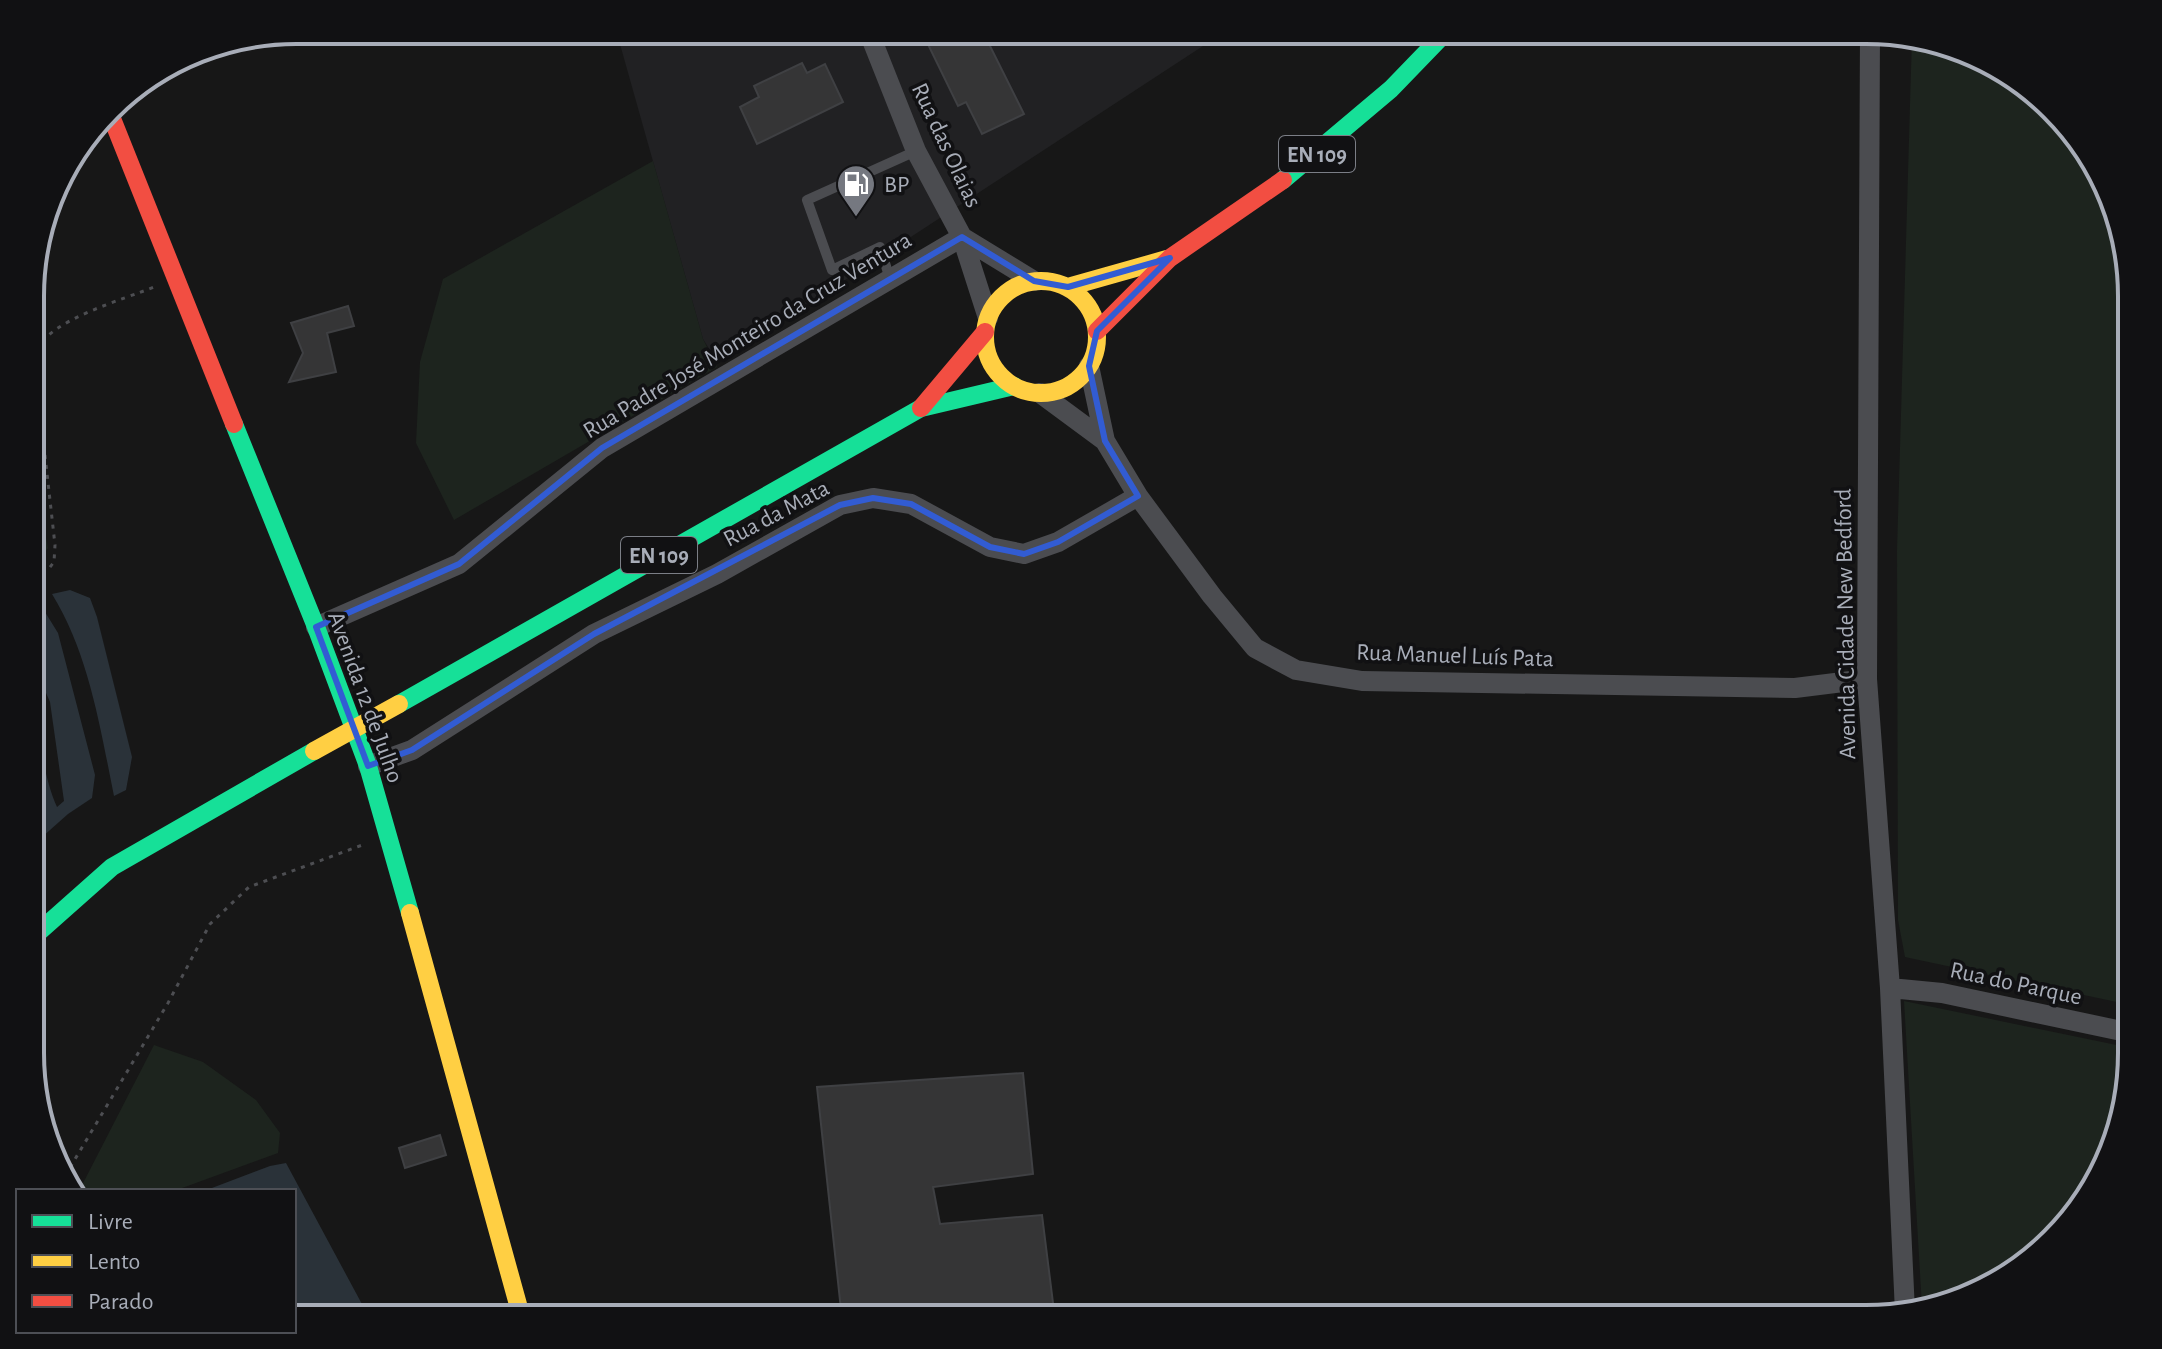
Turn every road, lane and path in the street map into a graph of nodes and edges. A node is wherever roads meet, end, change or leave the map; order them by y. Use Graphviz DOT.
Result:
graph roads {
  1 [pos="1434,44"];
  2 [pos="1870,44"];
  3 [pos="874,45"];
  4 [pos="114,123"];
  5 [pos="916,151"];
  6 [pos="962,237"];
  7 [pos="1170,258"];
  8 [pos="176,278"];
  9 [pos="890,279"];
  10 [pos="1034,281"];
  11 [pos="1068,287"];
  12 [pos="987,325"];
  13 [pos="1097,331"];
  14 [pos="44,339"];
  15 [pos="1089,366"];
  16 [pos="1014,386"];
  17 [pos="1040,393"];
  18 [pos="921,408"];
  19 [pos="1105,441"];
  20 [pos="44,447"];
  21 [pos="1138,496"];
  22 [pos="44,571"];
  23 [pos="316,627"];
  24 [pos="1867,679"];
  25 [pos="368,766"];
  26 [pos="388,835"];
  27 [pos="44,927"];
  28 [pos="1890,988"];
  29 [pos="2117,1030"];
  30 [pos="71,1166"];
  31 [pos="1905,1302"];
  32 [pos="518,1305"];
  1 -- 7 [label="main road, EN 109"];
  2 -- 24 [label="street, Avenida Cidade New Bedford"];
  3 -- 5 [label="street, Rua das Olaias"];
  4 -- 8 [label="main road, Avenida 12 de Julho"];
  5 -- 6 [label="street, Rua das Olaias"];
  5 -- 9 [label="lane"];
  6 -- 9 [label="street, Rua Padre José Monteiro da Cruz Ventura"];
  6 -- 10 [label="street"];
  6 -- 12 [label="street, Rua das Olaias"];
  7 -- 11 [label="main road"];
  7 -- 13 [label="main road"];
  8 -- 14 [label="path"];
  8 -- 23 [label="main road, Avenida 12 de Julho"];
  9 -- 23 [label="street, Rua Padre José Monteiro da Cruz Ventura"];
  10 -- 11 [label="main road"];
  10 -- 12 [label="main road"];
  11 -- 13 [label="main road"];
  12 -- 16 [label="main road"];
  12 -- 18 [label="main road"];
  13 -- 15 [label="main road"];
  15 -- 17 [label="main road"];
  15 -- 19 [label="street"];
  16 -- 17 [label="main road"];
  16 -- 18 [label="main road"];
  17 -- 19 [label="street"];
  18 -- 27 [label="main road, EN 109, bridge"];
  19 -- 21 [label="street, Rua Manuel Luís Pata"];
  20 -- 22 [label="path"];
  21 -- 24 [label="street, Rua Manuel Luís Pata"];
  21 -- 25 [label="street, Rua da Mata"];
  23 -- 25 [label="main road, Avenida 12 de Julho"];
  24 -- 28 [label="street, Avenida Cidade New Bedford"];
  25 -- 26 [label="main road, Avenida 12 de Julho"];
  26 -- 30 [label="path"];
  26 -- 32 [label="main road, Avenida 12 de Julho"];
  28 -- 29 [label="street, Rua do Parque"];
  28 -- 31 [label="street, Avenida Cidade New Bedford"];
}
